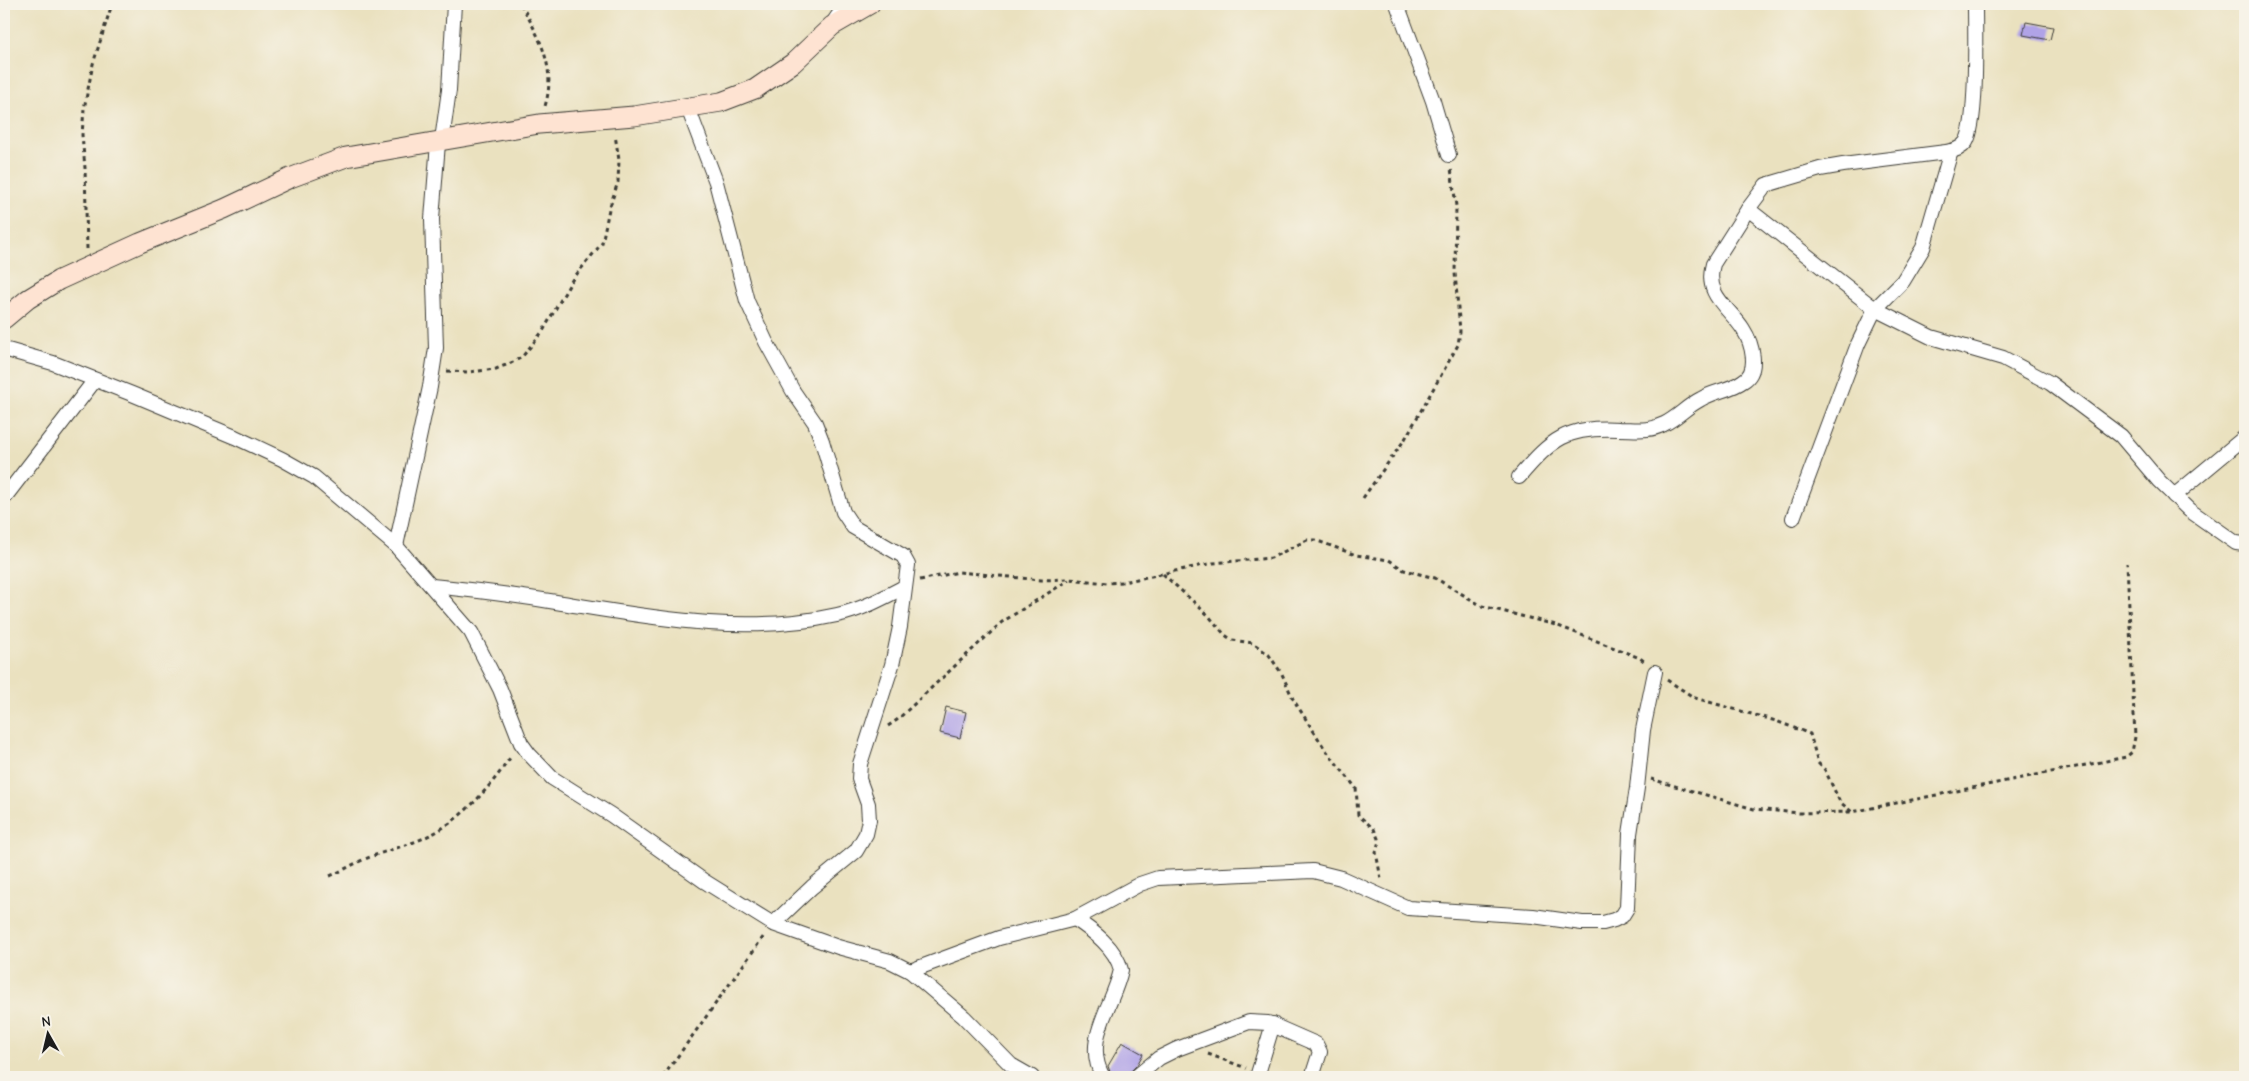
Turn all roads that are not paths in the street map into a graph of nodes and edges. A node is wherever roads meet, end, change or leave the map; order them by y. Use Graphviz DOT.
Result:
graph roads {
  1 [pos="454,4"];
  2 [pos="846,4"];
  3 [pos="870,4"];
  4 [pos="1397,4"];
  5 [pos="1976,4"];
  6 [pos="832,26"];
  7 [pos="688,108"];
  8 [pos="442,140"];
  9 [pos="1951,152"];
  10 [pos="1449,156"];
  11 [pos="1748,209"];
  12 [pos="1875,309"];
  13 [pos="4,319"];
  14 [pos="4,350"];
  15 [pos="96,380"];
  16 [pos="2245,437"];
  17 [pos="1519,477"];
  18 [pos="2174,496"];
  19 [pos="4,498"];
  20 [pos="1792,518"];
  21 [pos="2245,544"];
  22 [pos="396,546"];
  23 [pos="432,586"];
  24 [pos="904,587"];
  25 [pos="1655,672"];
  26 [pos="1075,919"];
  27 [pos="773,924"];
  28 [pos="910,971"];
  29 [pos="1273,1024"];
  30 [pos="1258,1075"];
  31 [pos="1032,1077"];
  32 [pos="1103,1077"];
  33 [pos="1136,1077"];
  34 [pos="1312,1077"];
  1 -- 8 [label="street"];
  2 -- 6 [label="street"];
  3 -- 6 [label="street"];
  4 -- 10 [label="street"];
  5 -- 9 [label="street"];
  6 -- 7 [label="street"];
  7 -- 8 [label="street"];
  7 -- 24 [label="street"];
  8 -- 13 [label="street"];
  8 -- 22 [label="street"];
  9 -- 11 [label="street"];
  9 -- 12 [label="street"];
  11 -- 12 [label="street"];
  11 -- 17 [label="street"];
  12 -- 18 [label="street"];
  12 -- 20 [label="street"];
  14 -- 15 [label="street"];
  15 -- 19 [label="street"];
  15 -- 22 [label="street"];
  16 -- 18 [label="street"];
  18 -- 21 [label="street"];
  22 -- 23 [label="street"];
  23 -- 24 [label="street"];
  23 -- 27 [label="street"];
  24 -- 27 [label="street"];
  25 -- 26 [label="street"];
  26 -- 28 [label="street"];
  26 -- 32 [label="street"];
  27 -- 28 [label="street"];
  28 -- 31 [label="street"];
  29 -- 30 [label="street"];
  29 -- 33 [label="street"];
  29 -- 34 [label="street"];
}
